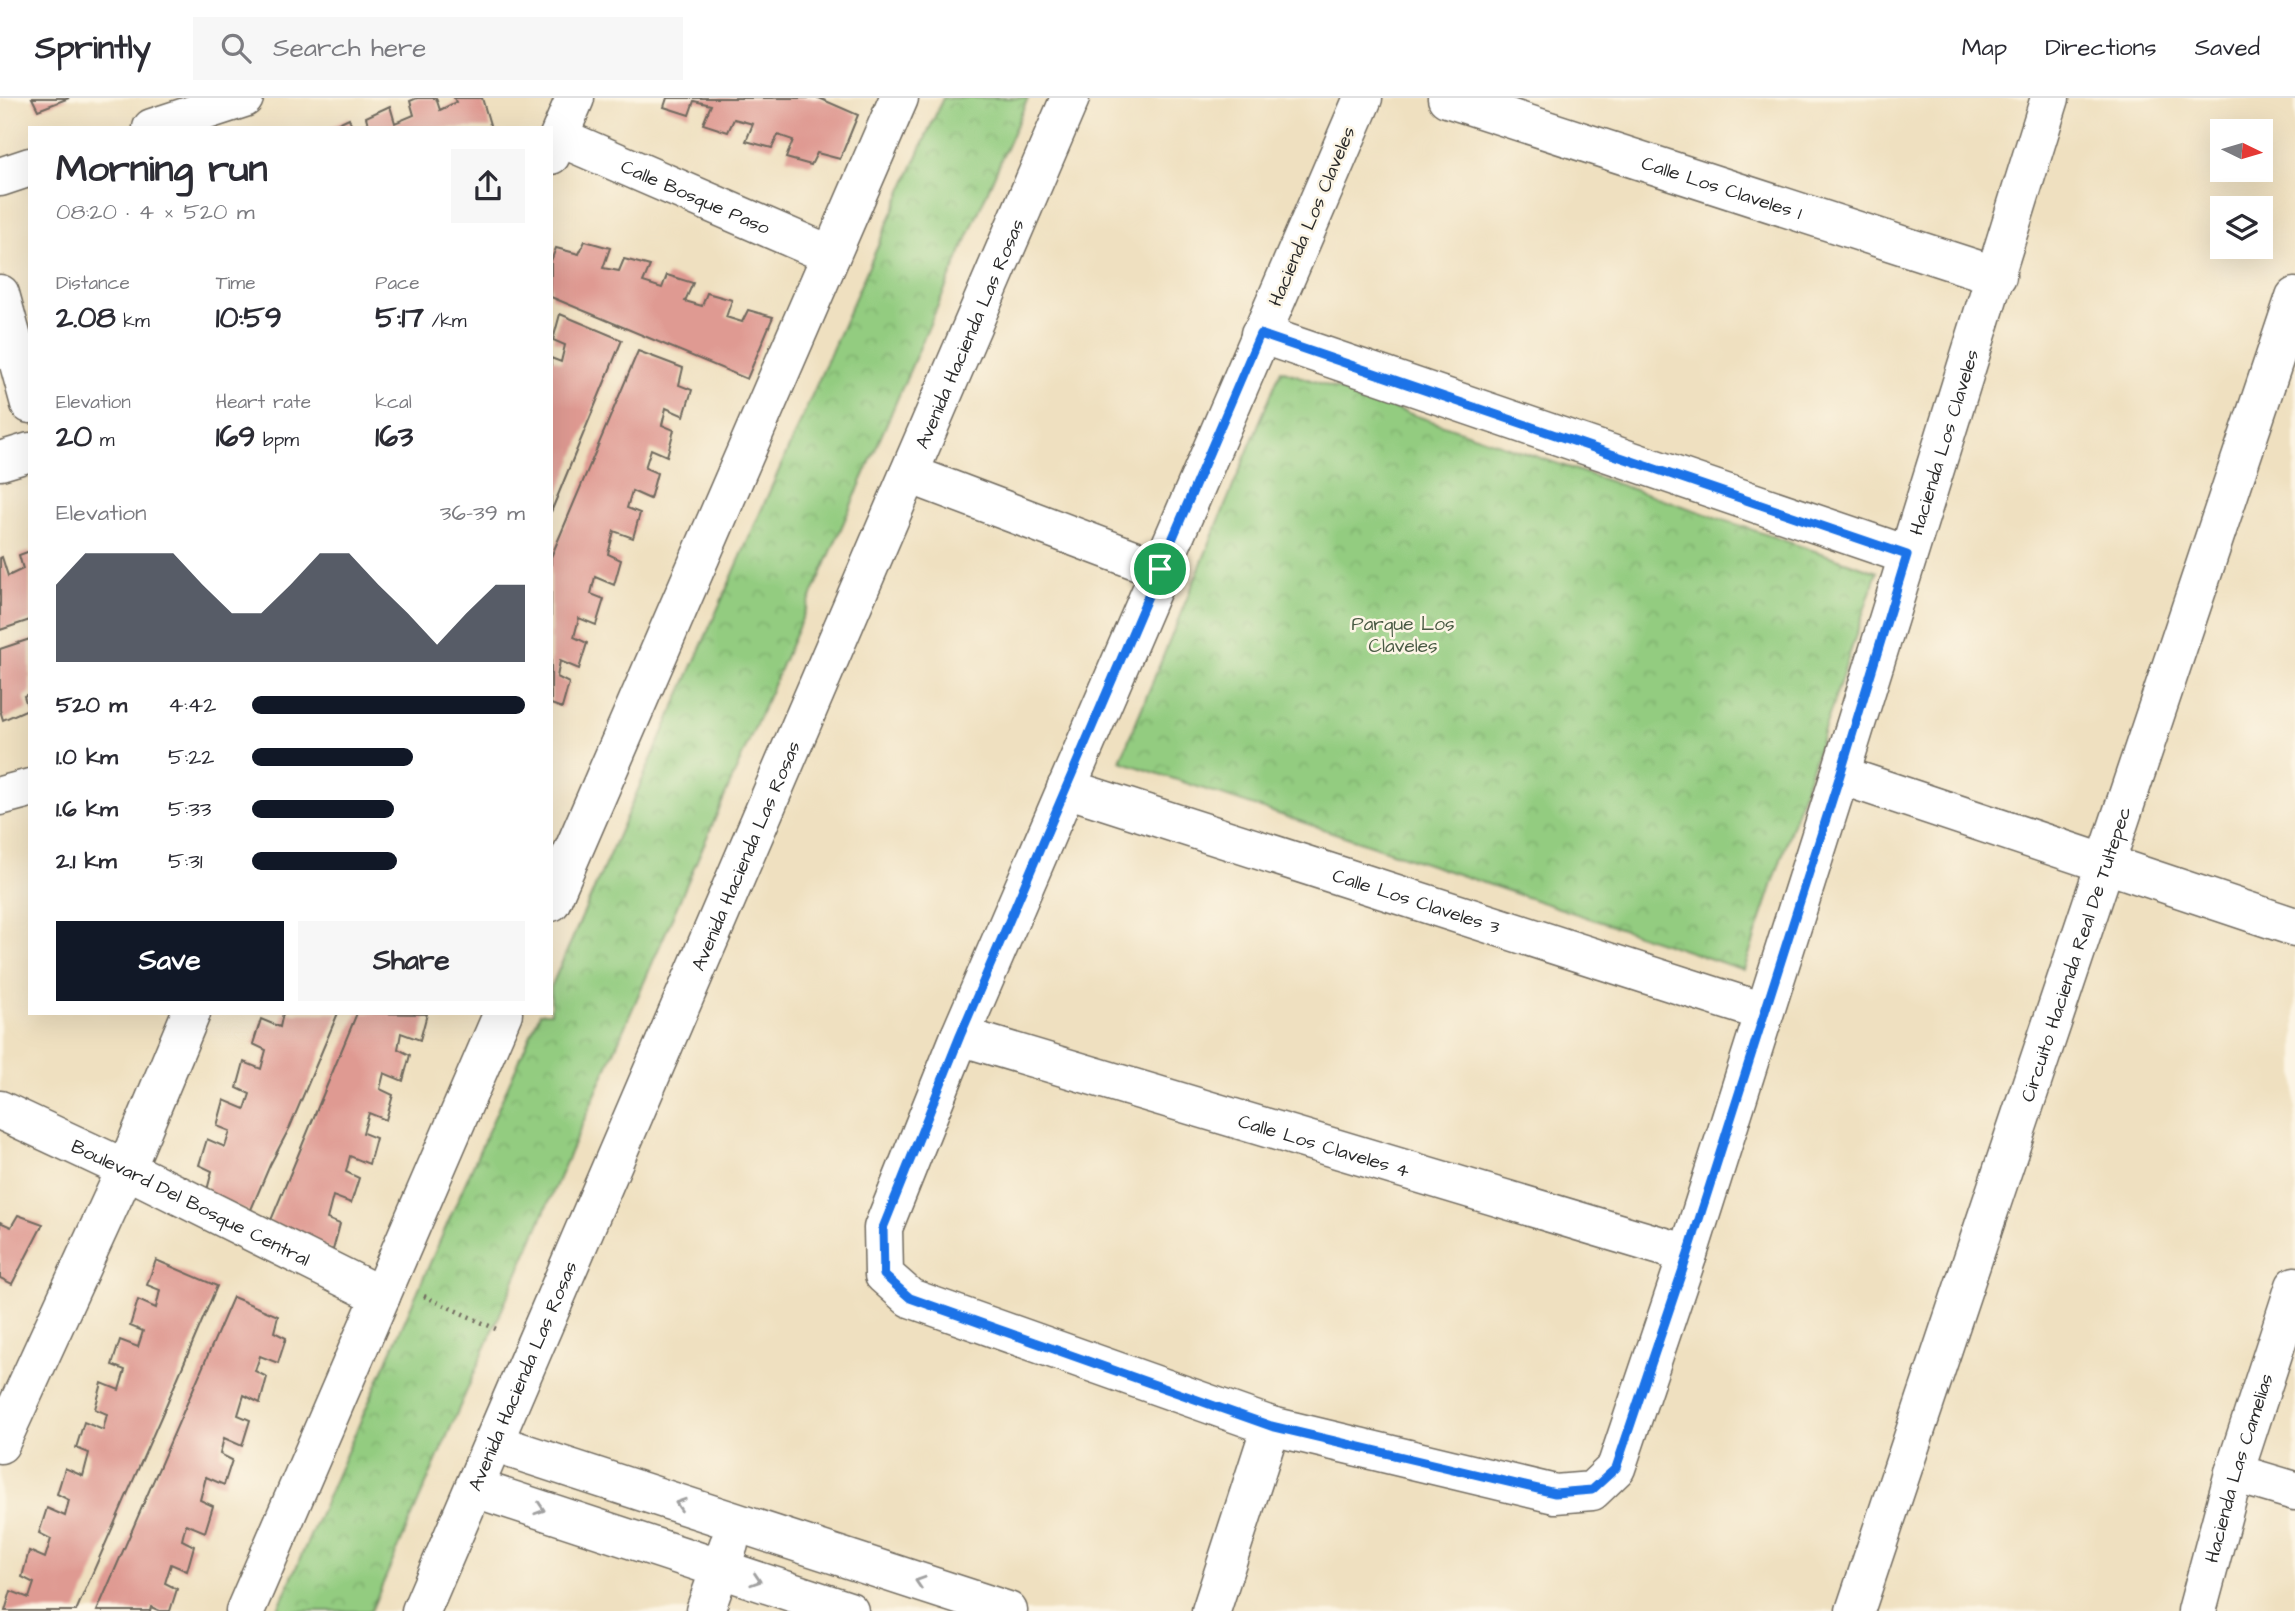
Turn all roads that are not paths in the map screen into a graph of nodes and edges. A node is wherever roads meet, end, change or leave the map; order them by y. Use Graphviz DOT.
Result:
graph roads {
  1 [pos="244,98"];
  2 [pos="575,98"];
  3 [pos="898,98"];
  4 [pos="1070,98"];
  5 [pos="1363,98"];
  6 [pos="1447,98"];
  7 [pos="2050,98"];
  8 [pos="158,126"];
  9 [pos="555,146"];
  10 [pos="28,168"];
  11 [pos="0,177"];
  12 [pos="831,255"];
  13 [pos="1997,276"];
  14 [pos="0,294"];
  15 [pos="2295,297"];
  16 [pos="1260,334"];
  17 [pos="28,397"];
  18 [pos="28,453"];
  19 [pos="0,461"];
  20 [pos="909,474"];
  21 [pos="1907,555"];
  22 [pos="1160,569"];
  23 [pos="1840,775"];
  24 [pos="1066,788"];
  25 [pos="28,789"];
  26 [pos="0,796"];
  27 [pos="2106,864"];
  28 [pos="553,897"];
  29 [pos="2295,927"];
  30 [pos="1764,1012"];
  31 [pos="190,1015"];
  32 [pos="502,1015"];
  33 [pos="960,1036"];
  34 [pos="0,1110"];
  35 [pos="126,1169"];
  36 [pos="1688,1254"];
  37 [pos="2295,1286"];
  38 [pos="385,1288"];
  39 [pos="1271,1426"];
  40 [pos="494,1443"];
  41 [pos="0,1444"];
  42 [pos="2234,1473"];
  43 [pos="475,1488"];
  44 [pos="2295,1492"];
  45 [pos="737,1522"];
  46 [pos="721,1569"];
  47 [pos="245,1611"];
  48 [pos="421,1611"];
  49 [pos="705,1611"];
  50 [pos="849,1611"];
  51 [pos="1008,1611"];
  52 [pos="1211,1611"];
  53 [pos="1855,1611"];
  54 [pos="2197,1611"];
  1 -- 8 [label="street"];
  2 -- 9 [label="street"];
  3 -- 12 [label="street"];
  4 -- 20 [label="street, Avenida Hacienda Las Rosas"];
  5 -- 16 [label="street, Hacienda Los Claveles"];
  6 -- 13 [label="street, Calle Los Claveles 1"];
  7 -- 13 [label="street, Hacienda Los Claveles"];
  9 -- 12 [label="street, Calle Bosque Paso"];
  10 -- 11 [label="street"];
  12 -- 28 [label="street"];
  13 -- 21 [label="street, Hacienda Los Claveles"];
  14 -- 17 [label="street"];
  15 -- 27 [label="street, Circuito Hacienda Real De Tultepec"];
  16 -- 21 [label="street"];
  16 -- 22 [label="street, Hacienda Los Claveles"];
  18 -- 19 [label="street"];
  20 -- 22 [label="street"];
  20 -- 40 [label="street, Avenida Hacienda Las Rosas"];
  21 -- 23 [label="street, Hacienda Los Claveles"];
  22 -- 24 [label="street, Hacienda Los Claveles"];
  23 -- 27 [label="street"];
  23 -- 30 [label="street, Hacienda Los Claveles"];
  24 -- 30 [label="street, Calle Los Claveles 3"];
  24 -- 33 [label="street, Hacienda Los Claveles"];
  25 -- 26 [label="street"];
  27 -- 29 [label="street"];
  27 -- 53 [label="street, Circuito Hacienda Real De Tultepec"];
  30 -- 36 [label="street, Hacienda Los Claveles"];
  31 -- 35 [label="street"];
  32 -- 38 [label="street"];
  33 -- 36 [label="street, Calle Los Claveles 4"];
  33 -- 39 [label="street, Hacienda Los Claveles"];
  34 -- 35 [label="street, Boulevard Del Bosque Central"];
  35 -- 38 [label="street, Boulevard Del Bosque Central"];
  35 -- 41 [label="street"];
  36 -- 39 [label="street, Hacienda Los Claveles"];
  37 -- 42 [label="street, Hacienda Las Camelias"];
  38 -- 47 [label="street"];
  39 -- 52 [label="street"];
  40 -- 43 [label="street, Avenida Hacienda Las Rosas"];
  45 -- 40 [label="street, one-way"];
  42 -- 44 [label="street"];
  42 -- 54 [label="street, Hacienda Las Camelias"];
  43 -- 46 [label="street, one-way"];
  43 -- 48 [label="street, Avenida Hacienda Las Rosas"];
  45 -- 46 [label="street"];
  51 -- 45 [label="street, one-way"];
  46 -- 49 [label="street"];
  46 -- 50 [label="street, one-way"];
}
